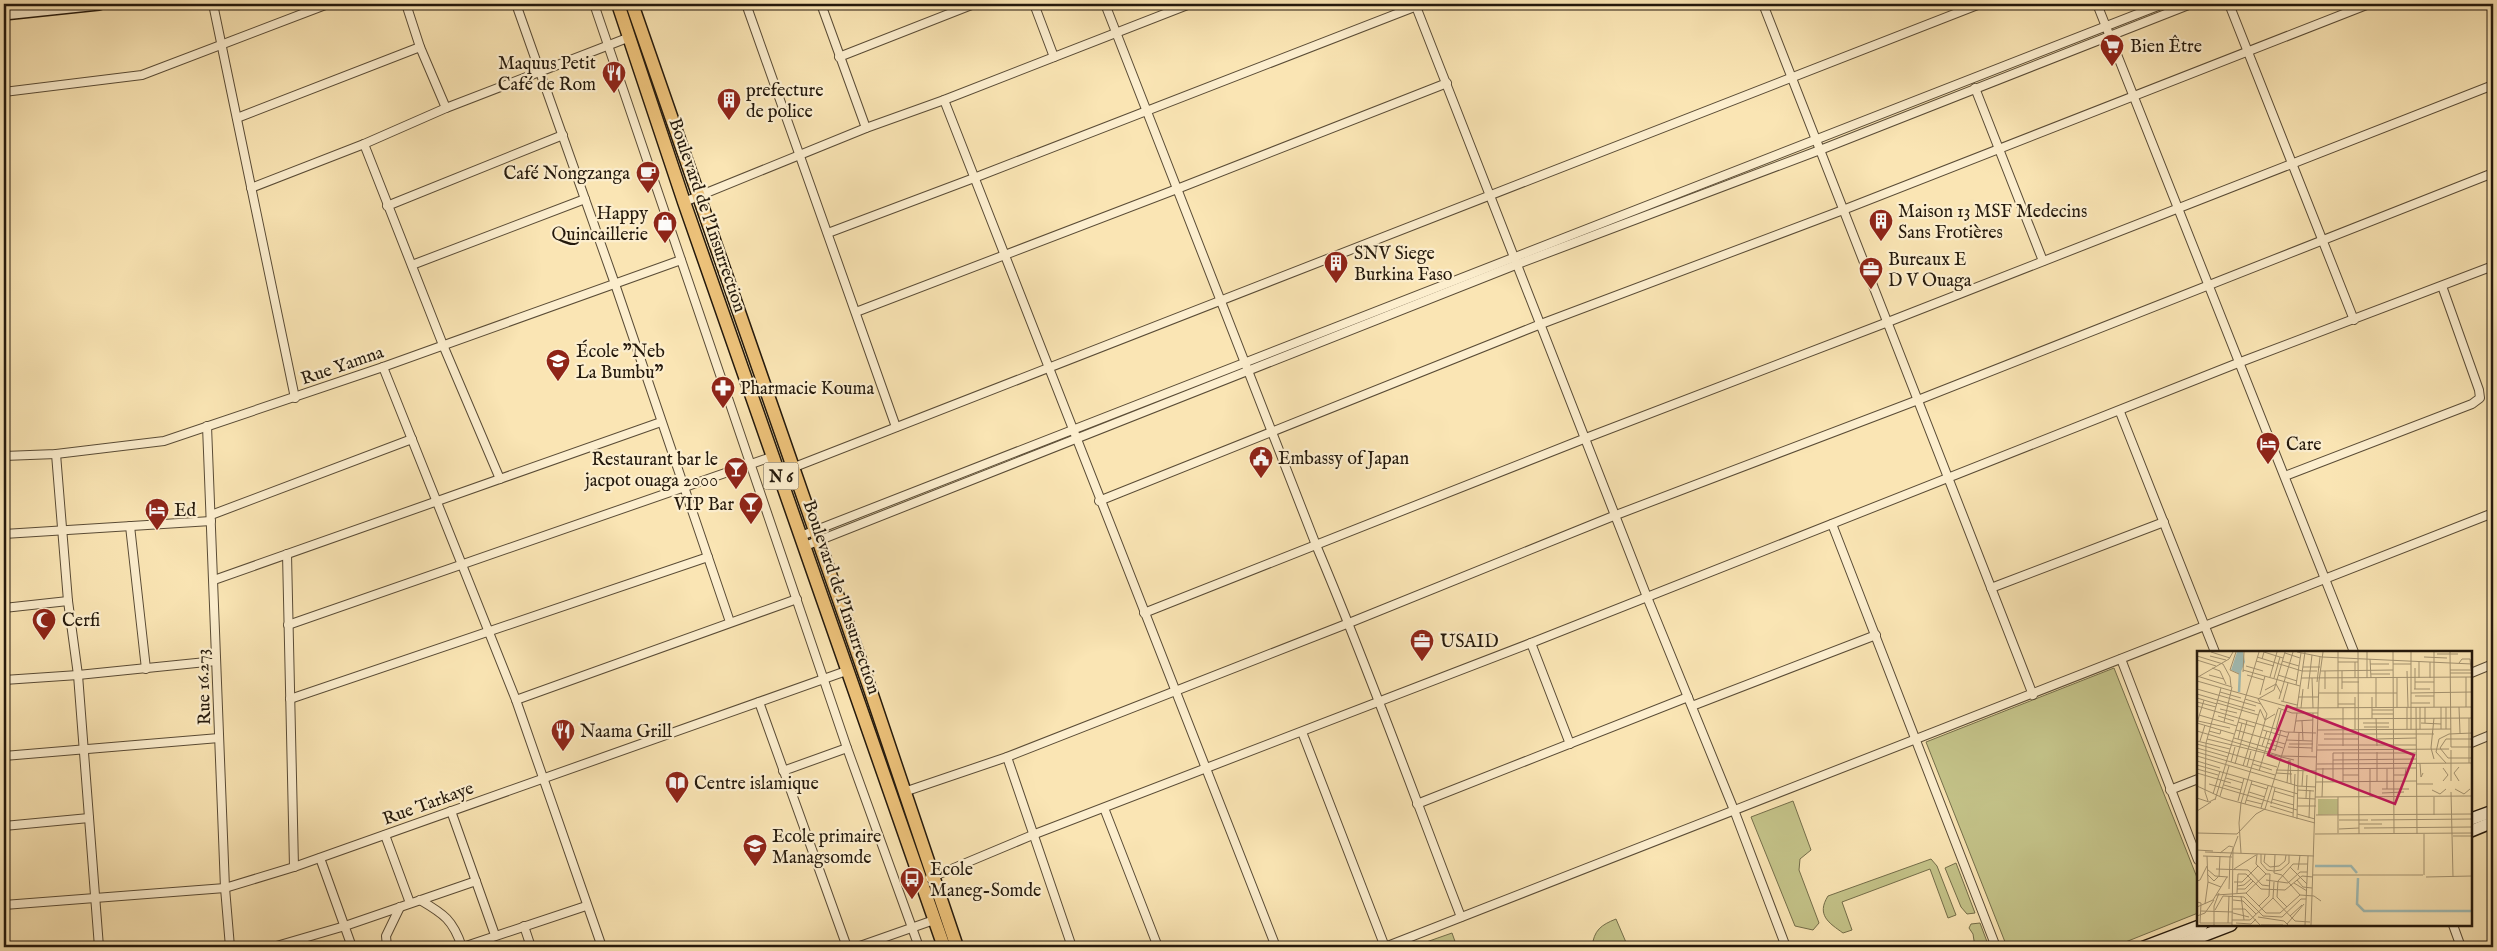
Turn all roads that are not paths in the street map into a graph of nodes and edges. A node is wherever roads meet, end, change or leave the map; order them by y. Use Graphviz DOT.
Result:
graph roads {
  1 [pos="99,4"];
  2 [pos="214,4"];
  3 [pos="328,4"];
  4 [pos="406,4"];
  5 [pos="516,4"];
  6 [pos="594,4"];
  7 [pos="618,4"];
  8 [pos="633,4"];
  9 [pos="746,4"];
  10 [pos="821,4"];
  11 [pos="974,4"];
  12 [pos="1034,4"];
  13 [pos="1106,4"];
  14 [pos="1190,4"];
  15 [pos="1418,4"];
  16 [pos="1763,4"];
  17 [pos="1980,4"];
  18 [pos="2097,4"];
  19 [pos="2163,4"];
  20 [pos="2191,4"];
  21 [pos="2229,4"];
  22 [pos="2369,4"];
  23 [pos="4,14"];
  24 [pos="2106,26"];
  25 [pos="1117,33"];
  26 [pos="2109,36"];
  27 [pos="630,37"];
  28 [pos="222,46"];
  29 [pos="608,46"];
  30 [pos="420,47"];
  31 [pos="2248,52"];
  32 [pos="839,57"];
  33 [pos="1054,57"];
  34 [pos="539,72"];
  35 [pos="1792,78"];
  36 [pos="1447,83"];
  37 [pos="2493,85"];
  38 [pos="1975,88"];
  39 [pos="4,92"];
  40 [pos="2134,96"];
  41 [pos="944,100"];
  42 [pos="446,108"];
  43 [pos="1146,111"];
  44 [pos="237,118"];
  45 [pos="866,128"];
  46 [pos="562,135"];
  47 [pos="1816,140"];
  48 [pos="364,144"];
  49 [pos="1998,149"];
  50 [pos="1820,150"];
  51 [pos="798,156"];
  52 [pos="2293,164"];
  53 [pos="2493,173"];
  54 [pos="974,178"];
  55 [pos="251,188"];
  56 [pos="1177,190"];
  57 [pos="1490,196"];
  58 [pos="698,198"];
  59 [pos="585,199"];
  60 [pos="684,202"];
  61 [pos="387,206"];
  62 [pos="2177,208"];
  63 [pos="1843,210"];
  64 [pos="828,233"];
  65 [pos="2322,241"];
  66 [pos="1005,254"];
  67 [pos="1515,256"];
  68 [pos="681,260"];
  69 [pos="2043,261"];
  70 [pos="1518,264"];
  71 [pos="412,265"];
  72 [pos="2493,266"];
  73 [pos="615,284"];
  74 [pos="2208,286"];
  75 [pos="2442,286"];
  76 [pos="1222,299"];
  77 [pos="856,312"];
  78 [pos="2354,320"];
  79 [pos="1888,322"];
  80 [pos="1541,324"];
  81 [pos="443,345"];
  82 [pos="1246,361"];
  83 [pos="2238,363"];
  84 [pos="383,367"];
  85 [pos="1050,368"];
  86 [pos="1250,372"];
  87 [pos="295,398"];
  88 [pos="1918,400"];
  89 [pos="2120,412"];
  90 [pos="661,422"];
  91 [pos="208,426"];
  92 [pos="896,427"];
  93 [pos="1072,430"];
  94 [pos="1273,432"];
  95 [pos="1586,438"];
  96 [pos="412,439"];
  97 [pos="1076,439"];
  98 [pos="56,454"];
  99 [pos="4,456"];
  100 [pos="774,456"];
  101 [pos="751,464"];
  102 [pos="792,468"];
  103 [pos="2285,476"];
  104 [pos="1949,478"];
  105 [pos="500,480"];
  106 [pos="684,488"];
  107 [pos="437,501"];
  108 [pos="1100,502"];
  109 [pos="2493,513"];
  110 [pos="1616,515"];
  111 [pos="211,518"];
  112 [pos="2164,522"];
  113 [pos="1832,524"];
  114 [pos="130,526"];
  115 [pos="63,529"];
  116 [pos="4,534"];
  117 [pos="816,536"];
  118 [pos="803,541"];
  119 [pos="1316,545"];
  120 [pos="287,554"];
  121 [pos="708,557"];
  122 [pos="462,564"];
  123 [pos="2325,579"];
  124 [pos="214,580"];
  125 [pos="1991,588"];
  126 [pos="1648,597"];
  127 [pos="797,599"];
  128 [pos="68,601"];
  129 [pos="4,608"];
  130 [pos="1144,613"];
  131 [pos="730,622"];
  132 [pos="1349,623"];
  133 [pos="288,625"];
  134 [pos="2206,627"];
  135 [pos="489,632"];
  136 [pos="1876,636"];
  137 [pos="1531,643"];
  138 [pos="2215,651"];
  139 [pos="2354,651"];
  140 [pos="2121,659"];
  141 [pos="216,662"];
  142 [pos="2493,664"];
  143 [pos="146,669"];
  144 [pos="849,670"];
  145 [pos="2472,673"];
  146 [pos="78,675"];
  147 [pos="824,679"];
  148 [pos="4,680"];
  149 [pos="1175,691"];
  150 [pos="2033,694"];
  151 [pos="1688,697"];
  152 [pos="290,699"];
  153 [pos="516,700"];
  154 [pos="759,702"];
  155 [pos="1377,702"];
  156 [pos="1692,706"];
  157 [pos="1302,732"];
  158 [pos="2493,734"];
  159 [pos="219,738"];
  160 [pos="1915,740"];
  161 [pos="2472,743"];
  162 [pos="1570,744"];
  163 [pos="848,748"];
  164 [pos="84,750"];
  165 [pos="4,756"];
  166 [pos="1007,757"];
  167 [pos="1206,769"];
  168 [pos="784,770"];
  169 [pos="545,776"];
  170 [pos="2197,779"];
  171 [pos="2170,790"];
  172 [pos="904,792"];
  173 [pos="1417,804"];
  174 [pos="1104,808"];
  175 [pos="1734,810"];
  176 [pos="450,811"];
  177 [pos="2493,811"];
  178 [pos="89,818"];
  179 [pos="2472,819"];
  180 [pos="2493,822"];
  181 [pos="4,826"];
  182 [pos="2472,831"];
  183 [pos="1035,834"];
  184 [pos="385,835"];
  185 [pos="2197,851"];
  186 [pos="320,858"];
  187 [pos="294,867"];
  188 [pos="933,877"];
  189 [pos="476,881"];
  190 [pos="921,881"];
  191 [pos="225,888"];
  192 [pos="96,898"];
  193 [pos="420,900"];
  194 [pos="410,903"];
  195 [pos="4,905"];
  196 [pos="586,906"];
  197 [pos="400,907"];
  198 [pos="1461,917"];
  199 [pos="934,920"];
  200 [pos="345,926"];
  201 [pos="524,926"];
  202 [pos="2199,926"];
  203 [pos="2226,926"];
  204 [pos="2453,926"];
  205 [pos="912,928"];
  206 [pos="495,935"];
  207 [pos="99,947"];
  208 [pos="230,947"];
  209 [pos="273,947"];
  210 [pos="352,947"];
  211 [pos="386,947"];
  212 [pos="463,947"];
  213 [pos="531,947"];
  214 [pos="602,947"];
  215 [pos="847,947"];
  216 [pos="857,947"];
  217 [pos="919,947"];
  218 [pos="944,947"];
  219 [pos="957,947"];
  220 [pos="1072,947"];
  221 [pos="1158,947"];
  222 [pos="1276,947"];
  223 [pos="1786,947"];
  224 [pos="1996,947"];
  225 [pos="2144,947"];
  226 [pos="2174,947"];
  227 [pos="2461,947"];
  1 -- 23 [label="main road"];
  2 -- 28 [label="street"];
  3 -- 28 [label="street"];
  4 -- 30 [label="street"];
  5 -- 34 [label="street"];
  6 -- 29 [label="street"];
  7 -- 27 [label="main road, Boulevard de l'Insurrection / N 6"];
  8 -- 58 [label="main road, Boulevard de l'Insurrection / N 6"];
  9 -- 51 [label="street"];
  10 -- 32 [label="street"];
  11 -- 32 [label="street"];
  12 -- 33 [label="street"];
  13 -- 25 [label="street"];
  14 -- 25 [label="street"];
  15 -- 36 [label="street"];
  15 -- 43 [label="street"];
  16 -- 35 [label="street"];
  17 -- 35 [label="street"];
  18 -- 24 [label="street"];
  19 -- 24 [label="street"];
  20 -- 26 [label="street"];
  21 -- 31 [label="street"];
  22 -- 31 [label="street"];
  24 -- 26 [label="street"];
  24 -- 47 [label="street"];
  25 -- 33 [label="street"];
  25 -- 43 [label="street"];
  26 -- 38 [label="street"];
  26 -- 40 [label="street"];
  27 -- 29 [label="street"];
  27 -- 60 [label="main road, Boulevard de l'Insurrection / N 6"];
  28 -- 39 [label="street"];
  28 -- 44 [label="street"];
  29 -- 34 [label="street"];
  29 -- 68 [label="street"];
  30 -- 42 [label="street"];
  30 -- 44 [label="street"];
  31 -- 40 [label="street"];
  31 -- 52 [label="street"];
  32 -- 45 [label="street"];
  33 -- 41 [label="street"];
  34 -- 42 [label="street"];
  34 -- 46 [label="street"];
  35 -- 47 [label="street"];
  35 -- 57 [label="street"];
  36 -- 56 [label="street"];
  36 -- 57 [label="street"];
  37 -- 52 [label="street"];
  38 -- 49 [label="street"];
  38 -- 50 [label="street"];
  40 -- 49 [label="street"];
  40 -- 62 [label="street"];
  41 -- 45 [label="street"];
  41 -- 54 [label="street"];
  42 -- 48 [label="street"];
  43 -- 54 [label="street"];
  43 -- 56 [label="street"];
  44 -- 55 [label="street"];
  45 -- 51 [label="street"];
  46 -- 59 [label="street"];
  46 -- 61 [label="street"];
  47 -- 50 [label="street"];
  47 -- 67 [label="street"];
  48 -- 55 [label="street"];
  48 -- 61 [label="street"];
  49 -- 63 [label="street"];
  49 -- 69 [label="street"];
  50 -- 63 [label="street"];
  50 -- 70 [label="street"];
  51 -- 58 [label="street"];
  51 -- 64 [label="street"];
  52 -- 62 [label="street"];
  52 -- 65 [label="street"];
  53 -- 65 [label="street"];
  54 -- 64 [label="street"];
  54 -- 66 [label="street"];
  55 -- 87 [label="street"];
  56 -- 66 [label="street"];
  56 -- 76 [label="street"];
  57 -- 67 [label="street"];
  57 -- 76 [label="street"];
  58 -- 60 [label="street"];
  58 -- 102 [label="main road, Boulevard de l'Insurrection / N 6"];
  59 -- 71 [label="street"];
  59 -- 73 [label="street"];
  60 -- 100 [label="main road, Boulevard de l'Insurrection / N 6"];
  61 -- 71 [label="street"];
  62 -- 69 [label="street"];
  62 -- 74 [label="street"];
  63 -- 79 [label="street"];
  63 -- 80 [label="street"];
  64 -- 77 [label="street"];
  65 -- 74 [label="street"];
  65 -- 78 [label="street"];
  66 -- 77 [label="street"];
  66 -- 85 [label="street"];
  67 -- 70 [label="street"];
  67 -- 82 [label="street"];
  68 -- 73 [label="street, Rue Yamna"];
  68 -- 101 [label="street"];
  69 -- 79 [label="street"];
  70 -- 80 [label="street"];
  70 -- 86 [label="street"];
  71 -- 81 [label="street"];
  72 -- 75 [label="street"];
  73 -- 81 [label="street, Rue Yamna"];
  73 -- 90 [label="street"];
  74 -- 83 [label="street"];
  74 -- 88 [label="street"];
  75 -- 78 [label="street"];
  75 -- 103 [label="street"];
  76 -- 82 [label="street"];
  76 -- 85 [label="street"];
  77 -- 92 [label="street"];
  78 -- 83 [label="street"];
  79 -- 88 [label="street"];
  79 -- 95 [label="street"];
  80 -- 94 [label="street"];
  80 -- 95 [label="street"];
  81 -- 84 [label="street, Rue Yamna"];
  81 -- 105 [label="street"];
  82 -- 86 [label="street"];
  82 -- 93 [label="street"];
  83 -- 89 [label="street"];
  83 -- 103 [label="street"];
  84 -- 87 [label="street, Rue Yamna"];
  84 -- 96 [label="street"];
  85 -- 92 [label="street"];
  85 -- 93 [label="street"];
  86 -- 94 [label="street"];
  86 -- 97 [label="street"];
  87 -- 91 [label="street, Rue Yamna"];
  88 -- 104 [label="street"];
  88 -- 110 [label="street"];
  89 -- 104 [label="street"];
  89 -- 112 [label="street"];
  90 -- 105 [label="street"];
  90 -- 106 [label="street"];
  91 -- 98 [label="street, Rue Yamna"];
  91 -- 111 [label="street, Rue 16.273"];
  92 -- 102 [label="street"];
  93 -- 97 [label="street"];
  93 -- 117 [label="street"];
  94 -- 108 [label="street"];
  94 -- 119 [label="street"];
  95 -- 110 [label="street"];
  95 -- 119 [label="street"];
  96 -- 107 [label="street"];
  96 -- 111 [label="street"];
  97 -- 108 [label="street"];
  97 -- 117 [label="street"];
  98 -- 99 [label="street, Rue Yamna"];
  98 -- 115 [label="street"];
  100 -- 101 [label="street"];
  100 -- 118 [label="main road, Boulevard de l'Insurrection / N 6"];
  101 -- 106 [label="street"];
  101 -- 127 [label="street"];
  102 -- 117 [label="main road, Boulevard de l'Insurrection / N 6"];
  103 -- 123 [label="street"];
  104 -- 113 [label="street"];
  104 -- 125 [label="street"];
  105 -- 107 [label="street"];
  106 -- 121 [label="street"];
  106 -- 122 [label="street"];
  107 -- 120 [label="street"];
  107 -- 122 [label="street"];
  108 -- 130 [label="street"];
  109 -- 123 [label="street"];
  110 -- 126 [label="street"];
  110 -- 132 [label="street"];
  111 -- 114 [label="street"];
  111 -- 124 [label="street, Rue 16.273"];
  112 -- 125 [label="street"];
  112 -- 134 [label="street"];
  113 -- 126 [label="street"];
  113 -- 136 [label="street"];
  114 -- 115 [label="street"];
  114 -- 143 [label="street"];
  115 -- 116 [label="street"];
  115 -- 128 [label="street"];
  117 -- 118 [label="street"];
  117 -- 172 [label="main road, Boulevard de l'Insurrection / N 6"];
  118 -- 144 [label="main road, Boulevard de l'Insurrection / N 6"];
  119 -- 130 [label="street"];
  119 -- 132 [label="street"];
  120 -- 124 [label="street"];
  120 -- 133 [label="street"];
  121 -- 131 [label="street"];
  121 -- 135 [label="street"];
  122 -- 133 [label="street"];
  122 -- 135 [label="street"];
  123 -- 134 [label="street"];
  123 -- 139 [label="street"];
  124 -- 141 [label="street, Rue 16.273"];
  125 -- 150 [label="street"];
  126 -- 137 [label="street"];
  126 -- 151 [label="street"];
  127 -- 131 [label="street"];
  127 -- 147 [label="street"];
  128 -- 129 [label="street"];
  128 -- 146 [label="street"];
  130 -- 149 [label="street"];
  131 -- 153 [label="street"];
  132 -- 149 [label="street"];
  132 -- 155 [label="street"];
  133 -- 152 [label="street"];
  134 -- 138 [label="street"];
  134 -- 140 [label="street"];
  135 -- 152 [label="street"];
  135 -- 153 [label="street"];
  136 -- 156 [label="street"];
  136 -- 160 [label="street"];
  137 -- 155 [label="street"];
  137 -- 162 [label="street"];
  140 -- 150 [label="street"];
  140 -- 171 [label="street"];
  141 -- 143 [label="street"];
  141 -- 159 [label="street, Rue 16.273"];
  142 -- 145 [label="street"];
  143 -- 146 [label="street"];
  144 -- 147 [label="street, Rue Tarkaye"];
  144 -- 190 [label="main road, Boulevard de l'Insurrection / N 6"];
  146 -- 148 [label="street"];
  146 -- 164 [label="street"];
  147 -- 154 [label="street, Rue Tarkaye"];
  147 -- 163 [label="street"];
  149 -- 166 [label="street"];
  149 -- 167 [label="street"];
  150 -- 160 [label="street"];
  151 -- 156 [label="street"];
  151 -- 162 [label="street"];
  152 -- 187 [label="street"];
  153 -- 169 [label="street"];
  154 -- 168 [label="street"];
  154 -- 169 [label="street, Rue Tarkaye"];
  155 -- 157 [label="street"];
  155 -- 173 [label="street"];
  156 -- 175 [label="street"];
  157 -- 167 [label="street"];
  157 -- 198 [label="street"];
  158 -- 161 [label="street"];
  159 -- 164 [label="street"];
  159 -- 191 [label="street, Rue 16.273"];
  160 -- 175 [label="street"];
  160 -- 224 [label="street"];
  162 -- 173 [label="street"];
  163 -- 168 [label="street"];
  163 -- 205 [label="street"];
  164 -- 165 [label="street"];
  164 -- 178 [label="street"];
  166 -- 172 [label="street"];
  166 -- 183 [label="street"];
  167 -- 174 [label="street"];
  167 -- 222 [label="street"];
  168 -- 215 [label="street"];
  169 -- 176 [label="street, Rue Tarkaye"];
  169 -- 196 [label="street"];
  170 -- 171 [label="street"];
  171 -- 185 [label="street"];
  172 -- 188 [label="main road, Boulevard de l'Insurrection / N 6"];
  173 -- 198 [label="street"];
  174 -- 183 [label="street"];
  174 -- 221 [label="street"];
  175 -- 198 [label="street"];
  175 -- 223 [label="street"];
  176 -- 184 [label="street, Rue Tarkaye"];
  176 -- 189 [label="street"];
  177 -- 179 [label="main road"];
  178 -- 181 [label="street"];
  178 -- 192 [label="street"];
  180 -- 182 [label="main road"];
  183 -- 188 [label="street"];
  183 -- 220 [label="street"];
  184 -- 186 [label="street, Rue Tarkaye"];
  184 -- 194 [label="street"];
  186 -- 187 [label="street, Rue Tarkaye"];
  186 -- 200 [label="street"];
  187 -- 191 [label="street, Rue Tarkaye"];
  188 -- 190 [label="street"];
  188 -- 219 [label="main road, Boulevard de l'Insurrection / N 6"];
  189 -- 193 [label="street"];
  189 -- 206 [label="street"];
  190 -- 199 [label="main road, Boulevard de l'Insurrection / N 6"];
  191 -- 192 [label="street, Rue Tarkaye"];
  191 -- 208 [label="street, Rue 16.273"];
  192 -- 195 [label="street, Rue Tarkaye"];
  192 -- 207 [label="street"];
  193 -- 194 [label="street"];
  193 -- 212 [label="street"];
  194 -- 197 [label="street"];
  196 -- 201 [label="street"];
  196 -- 214 [label="street"];
  197 -- 200 [label="street"];
  197 -- 211 [label="street"];
  199 -- 205 [label="street"];
  199 -- 218 [label="main road, Boulevard de l'Insurrection / N 6"];
  200 -- 209 [label="street"];
  200 -- 210 [label="street"];
  201 -- 206 [label="street"];
  201 -- 213 [label="street"];
  202 -- 225 [label="main road"];
  203 -- 226 [label="main road"];
  204 -- 227 [label="street"];
  205 -- 216 [label="street"];
  205 -- 217 [label="street"];
  206 -- 212 [label="street"];
}
